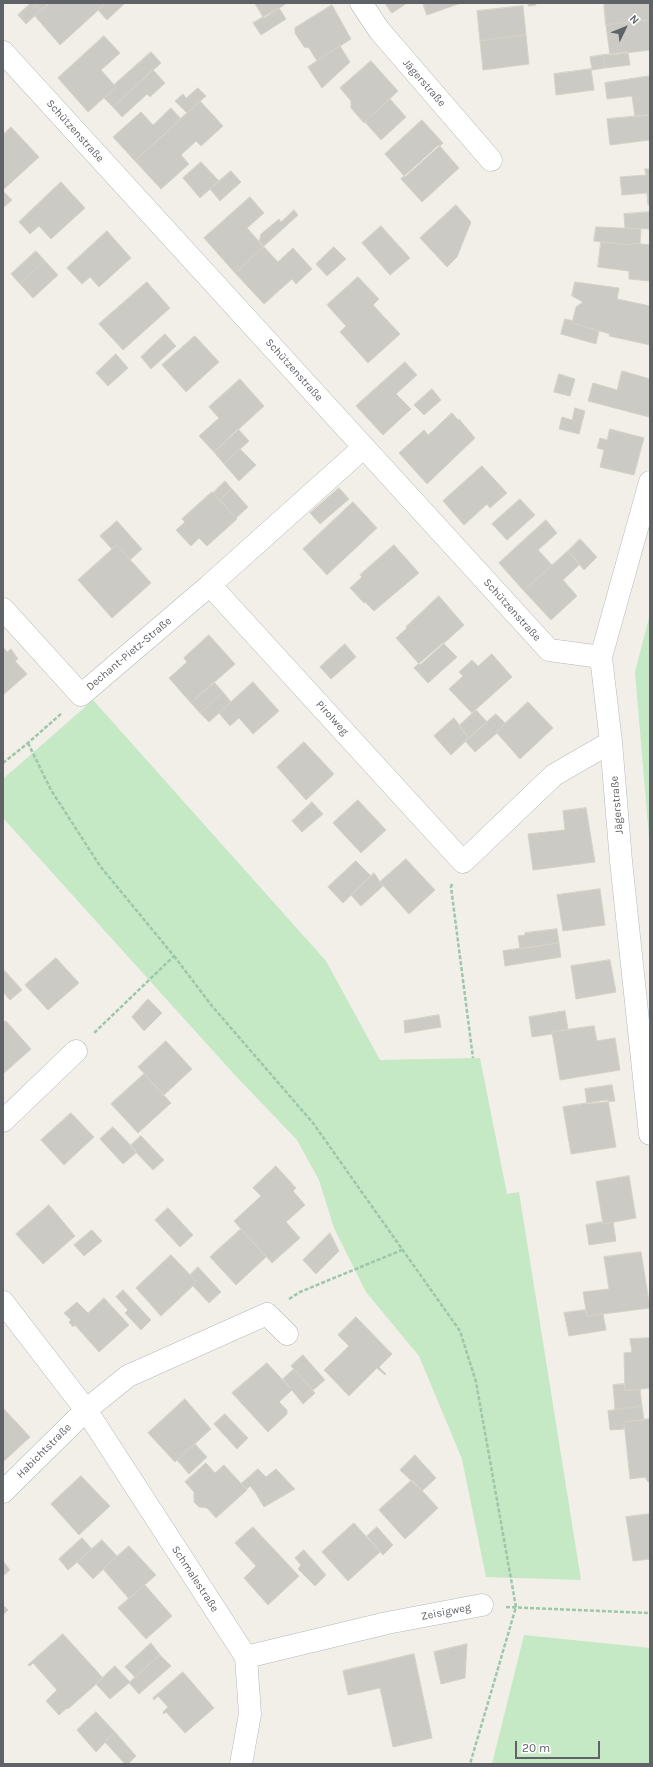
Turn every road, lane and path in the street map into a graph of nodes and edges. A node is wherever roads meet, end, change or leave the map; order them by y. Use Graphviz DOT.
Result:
graph roads {
  1 [pos="361,3"];
  2 [pos="3,52"];
  3 [pos="491,160"];
  4 [pos="364,447"];
  5 [pos="650,482"];
  6 [pos="210,585"];
  7 [pos="3,609"];
  8 [pos="601,657"];
  9 [pos="81,695"];
  10 [pos="611,742"];
  11 [pos="28,744"];
  12 [pos="3,763"];
  13 [pos="463,862"];
  14 [pos="174,956"];
  15 [pos="76,1051"];
  16 [pos="473,1058"];
  17 [pos="3,1121"];
  18 [pos="650,1134"];
  19 [pos="402,1250"];
  20 [pos="3,1302"];
  21 [pos="267,1314"];
  22 [pos="287,1334"];
  23 [pos="86,1410"];
  24 [pos="3,1492"];
  25 [pos="482,1605"];
  26 [pos="516,1607"];
  27 [pos="650,1613"];
  28 [pos="246,1657"];
  29 [pos="241,1764"];
  30 [pos="470,1764"];
  1 -- 3 [label="street, Jägerstraße"];
  2 -- 4 [label="street, Schützenstraße"];
  4 -- 6 [label="street"];
  4 -- 8 [label="street, Schützenstraße"];
  5 -- 8 [label="street, Jägerstraße"];
  6 -- 9 [label="street, Dechant-Pietz-Straße"];
  6 -- 13 [label="street, Pirolweg"];
  7 -- 9 [label="street, Dechant-Pietz-Straße"];
  8 -- 10 [label="street, Jägerstraße"];
  9 -- 11 [label="path"];
  10 -- 13 [label="street"];
  10 -- 18 [label="street, Jägerstraße"];
  11 -- 12 [label="path"];
  11 -- 14 [label="path"];
  13 -- 16 [label="path"];
  14 -- 15 [label="path"];
  14 -- 19 [label="path"];
  15 -- 17 [label="street"];
  19 -- 21 [label="path"];
  19 -- 26 [label="path"];
  20 -- 23 [label="street, Schmalestraße"];
  21 -- 22 [label="street"];
  21 -- 23 [label="street"];
  23 -- 24 [label="street, Habichtstraße"];
  23 -- 28 [label="street, Schmalestraße"];
  25 -- 26 [label="path, Zeisigweg"];
  25 -- 28 [label="street, Zeisigweg"];
  26 -- 27 [label="path, Zeisigweg"];
  26 -- 30 [label="path"];
  28 -- 29 [label="street, Schmalestraße"];
}
